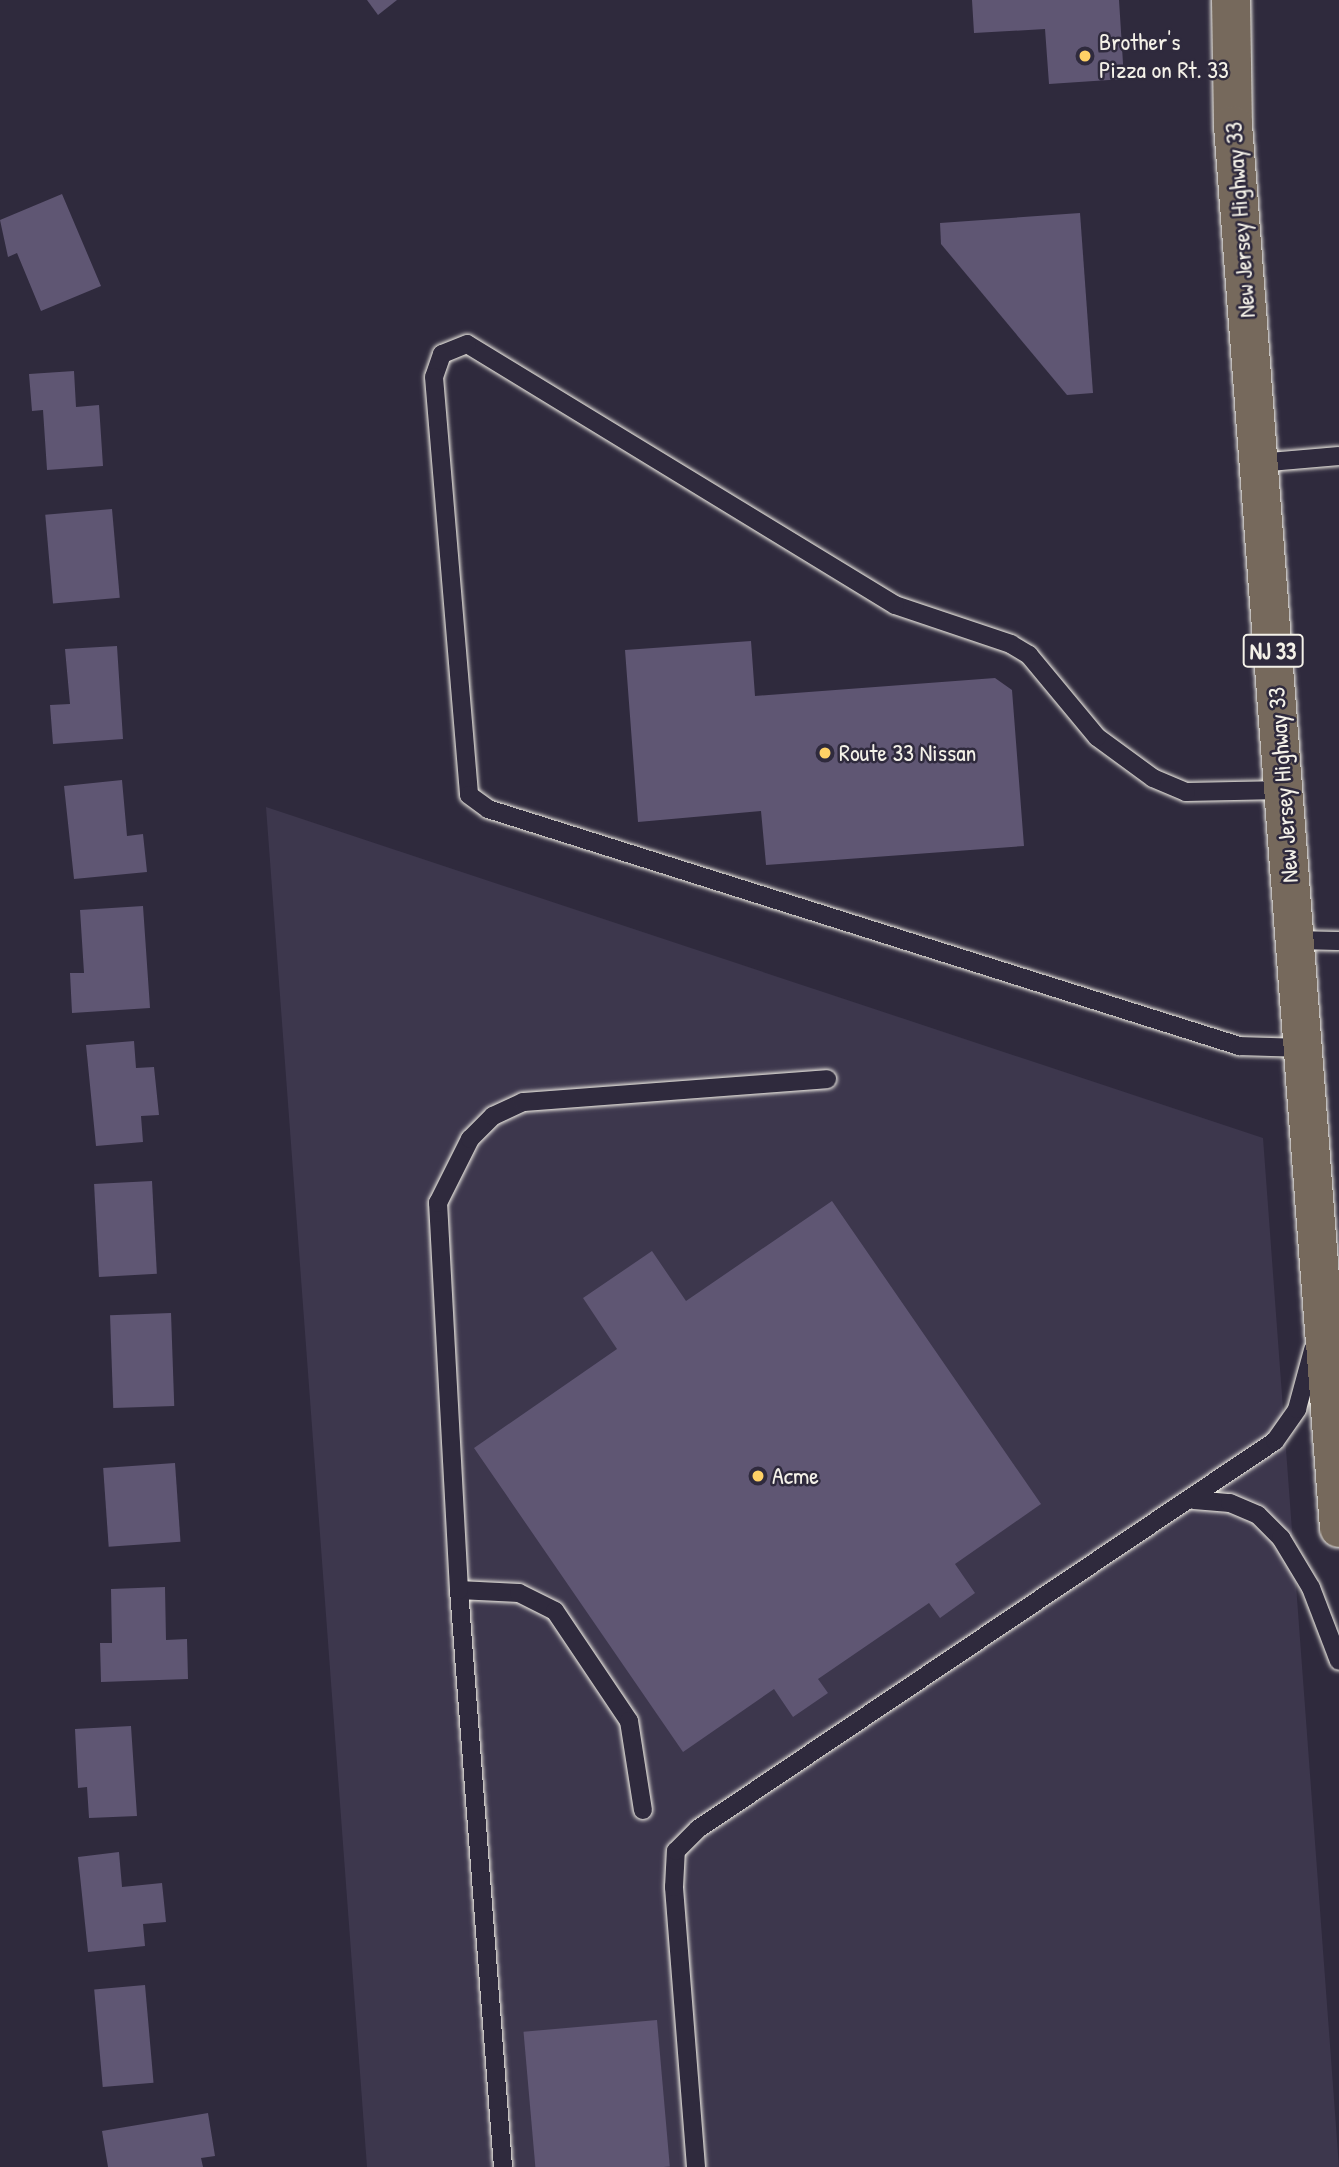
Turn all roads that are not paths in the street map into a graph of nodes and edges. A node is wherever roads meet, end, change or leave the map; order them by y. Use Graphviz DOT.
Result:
graph roads {
  1 [pos="1231,0"];
  2 [pos="1339,456"];
  3 [pos="1258,463"];
  4 [pos="1283,790"];
  5 [pos="1295,940"];
  6 [pos="1339,941"];
  7 [pos="1303,1048"];
  8 [pos="827,1079"];
  9 [pos="1322,1302"];
  10 [pos="1194,1500"];
  11 [pos="1339,1528"];
  12 [pos="459,1590"];
  13 [pos="1339,1661"];
  14 [pos="643,1810"];
  15 [pos="503,2167"];
  16 [pos="696,2167"];
  1 -- 3 [label="main road, New Jersey Highway 33 / NJ 33"];
  2 -- 3 [label="lane"];
  3 -- 4 [label="main road, New Jersey Highway 33 / NJ 33"];
  4 -- 5 [label="main road, New Jersey Highway 33 / NJ 33"];
  4 -- 7 [label="lane"];
  5 -- 6 [label="lane"];
  5 -- 7 [label="main road, New Jersey Highway 33 / NJ 33"];
  7 -- 9 [label="main road, New Jersey Highway 33 / NJ 33"];
  8 -- 12 [label="lane"];
  9 -- 10 [label="lane"];
  9 -- 11 [label="main road, New Jersey Highway 33 / NJ 33"];
  10 -- 13 [label="lane"];
  10 -- 16 [label="lane"];
  12 -- 14 [label="lane"];
  12 -- 15 [label="lane"];
}
